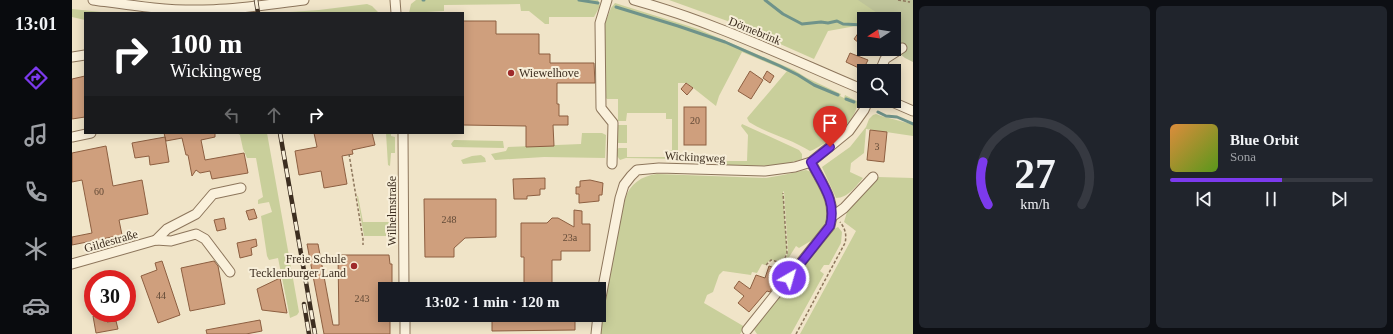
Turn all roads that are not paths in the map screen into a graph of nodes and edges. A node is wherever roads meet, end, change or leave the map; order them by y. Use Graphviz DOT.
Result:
graph roads {
  1 [pos="93,0"];
  2 [pos="304,0"];
  3 [pos="395,0"];
  4 [pos="608,0"];
  5 [pos="634,0"];
  6 [pos="396,12"];
  7 [pos="902,48"];
  8 [pos="84,55"];
  9 [pos="72,57"];
  10 [pos="884,64"];
  11 [pos="857,87"];
  12 [pos="901,106"];
  13 [pos="865,108"];
  14 [pos="913,111"];
  15 [pos="84,134"];
  16 [pos="403,134"];
  17 [pos="72,136"];
  18 [pos="811,162"];
  19 [pos="612,164"];
  20 [pos="873,177"];
  21 [pos="241,188"];
  22 [pos="833,216"];
  23 [pos="156,240"];
  24 [pos="72,264"];
  25 [pos="230,272"];
  26 [pos="404,282"];
  27 [pos="604,282"];
  28 [pos="405,322"];
  29 [pos="597,322"];
  30 [pos="747,330"];
  31 [pos="405,334"];
  32 [pos="596,334"];
  1 -- 2 [label="street"];
  3 -- 6 [label="street"];
  4 -- 19 [label="street"];
  5 -- 11 [label="street, Dörnebrink"];
  7 -- 10 [label="street"];
  8 -- 9 [label="street"];
  12 -- 14 [label="street"];
  13 -- 18 [label="street, Wickingweg"];
  15 -- 17 [label="street"];
  16 -- 26 [label="street, Wilhelmstraße"];
  18 -- 22 [label="street"];
  18 -- 27 [label="street, Wickingweg"];
  20 -- 22 [label="street"];
  21 -- 23 [label="street"];
  22 -- 30 [label="street"];
  23 -- 24 [label="street, Gildestraße"];
  23 -- 25 [label="street"];
  28 -- 31 [label="street"];
  29 -- 32 [label="street"];
}
